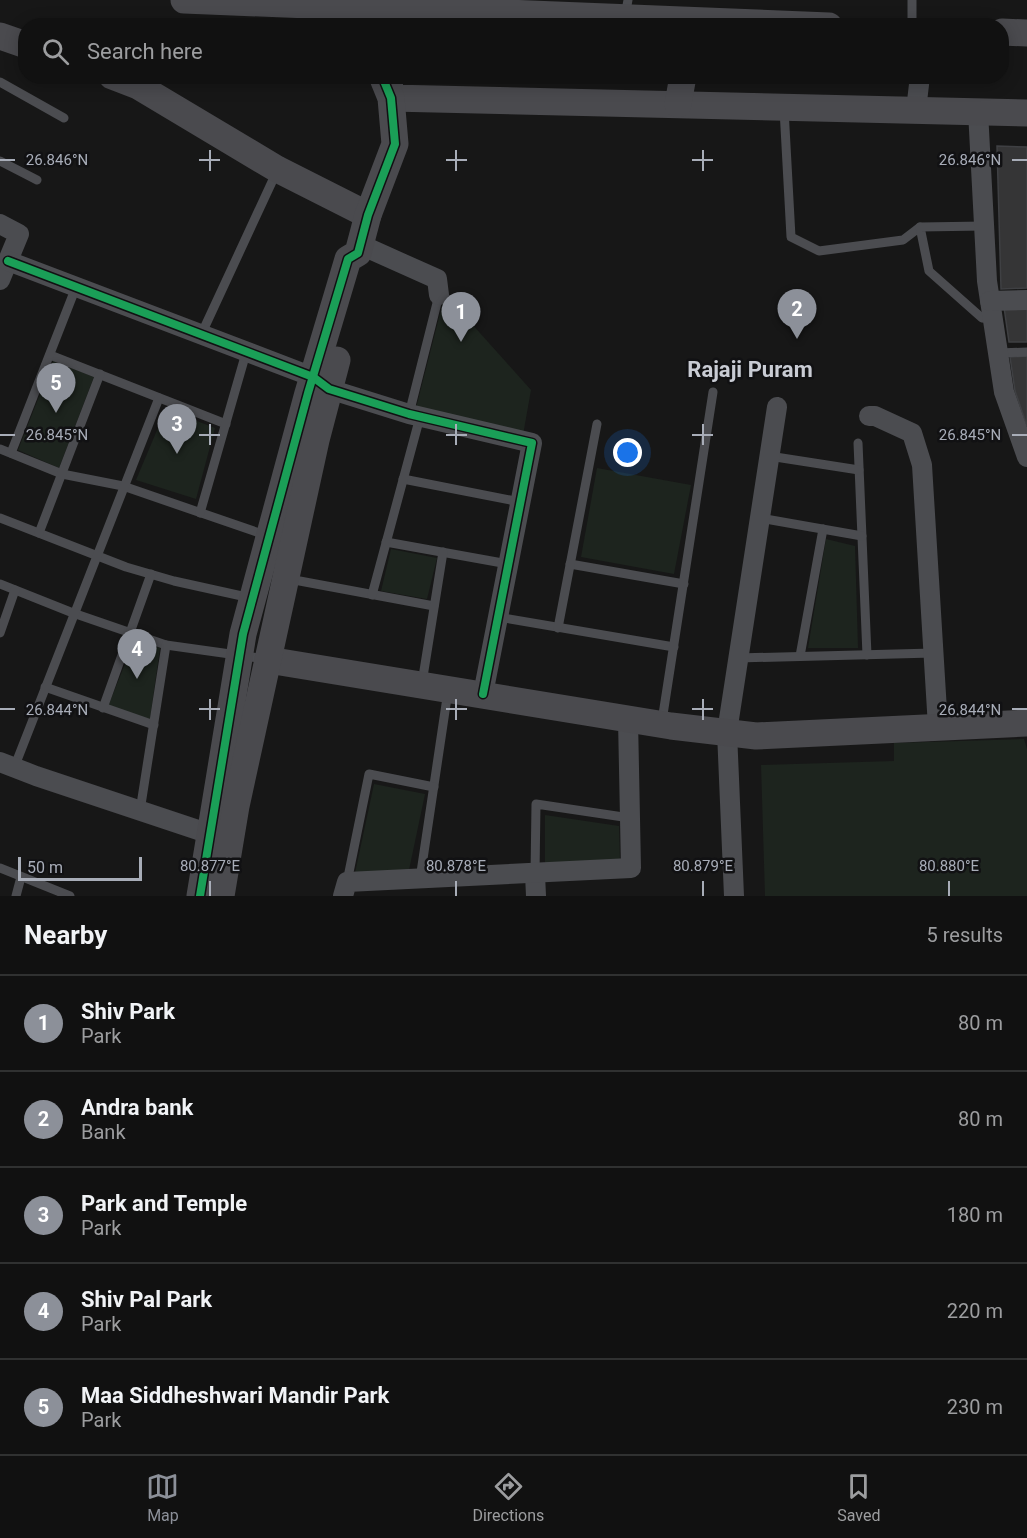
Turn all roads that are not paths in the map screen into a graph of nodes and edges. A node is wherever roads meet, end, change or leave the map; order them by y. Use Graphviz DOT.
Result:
graph roads {
  1 [pos="184,0"];
  2 [pos="912,0"];
  3 [pos="244,1"];
  4 [pos="626,9"];
  5 [pos="694,15"];
  6 [pos="357,17"];
  7 [pos="390,18"];
  8 [pos="731,18"];
  9 [pos="912,18"];
  10 [pos="1009,32"];
  11 [pos="1027,33"];
  12 [pos="0,36"];
  13 [pos="18,42"];
  14 [pos="0,82"];
  15 [pos="133,84"];
  16 [pos="387,84"];
  17 [pos="682,84"];
  18 [pos="919,84"];
  19 [pos="678,104"];
  20 [pos="784,107"];
  21 [pos="916,110"];
  22 [pos="978,111"];
  23 [pos="1027,112"];
  24 [pos="64,118"];
  25 [pos="0,161"];
  26 [pos="278,169"];
  27 [pos="37,180"];
  28 [pos="368,215"];
  29 [pos="0,224"];
  30 [pos="984,226"];
  31 [pos="920,227"];
  32 [pos="359,249"];
  33 [pos="8,261"];
  34 [pos="0,280"];
  35 [pos="76,287"];
  36 [pos="439,295"];
  37 [pos="1027,300"];
  38 [pos="991,310"];
  39 [pos="201,335"];
  40 [pos="1027,352"];
  41 [pos="246,353"];
  42 [pos="998,353"];
  43 [pos="50,355"];
  44 [pos="100,374"];
  45 [pos="321,383"];
  46 [pos="713,392"];
  47 [pos="159,398"];
  48 [pos="777,407"];
  49 [pos="414,415"];
  50 [pos="869,416"];
  51 [pos="226,424"];
  52 [pos="597,424"];
  53 [pos="858,443"];
  54 [pos="0,449"];
  55 [pos="11,453"];
  56 [pos="769,456"];
  57 [pos="1027,457"];
  58 [pos="859,470"];
  59 [pos="62,474"];
  60 [pos="403,479"];
  61 [pos="123,486"];
  62 [pos="520,502"];
  63 [pos="200,513"];
  64 [pos="0,518"];
  65 [pos="760,518"];
  66 [pos="823,529"];
  67 [pos="39,533"];
  68 [pos="862,536"];
  69 [pos="270,537"];
  70 [pos="386,542"];
  71 [pos="443,552"];
  72 [pos="95,555"];
  73 [pos="508,564"];
  74 [pos="570,564"];
  75 [pos="151,574"];
  76 [pos="286,578"];
  77 [pos="0,584"];
  78 [pos="684,584"];
  79 [pos="15,590"];
  80 [pos="372,595"];
  81 [pos="253,598"];
  82 [pos="434,606"];
  83 [pos="73,613"];
  84 [pos="498,617"];
  85 [pos="558,628"];
  86 [pos="130,632"];
  87 [pos="0,633"];
  88 [pos="166,645"];
  89 [pos="674,647"];
  90 [pos="933,653"];
  91 [pos="239,655"];
  92 [pos="867,655"];
  93 [pos="800,656"];
  94 [pos="738,658"];
  95 [pos="268,660"];
  96 [pos="422,684"];
  97 [pos="45,687"];
  98 [pos="449,688"];
  99 [pos="483,694"];
  100 [pos="103,708"];
  101 [pos="628,719"];
  102 [pos="1027,723"];
  103 [pos="154,725"];
  104 [pos="662,725"];
  105 [pos="938,727"];
  106 [pos="727,732"];
  107 [pos="7,765"];
  108 [pos="434,787"];
  109 [pos="140,811"];
  110 [pos="630,818"];
  111 [pos="221,838"];
  112 [pos="0,868"];
  113 [pos="535,874"];
  114 [pos="21,877"];
  115 [pos="420,879"];
  116 [pos="345,889"];
  117 [pos="16,896"];
  118 [pos="70,896"];
  119 [pos="200,896"];
  120 [pos="221,896"];
  121 [pos="536,896"];
  122 [pos="734,896"];
  1 -- 3 [label="street"];
  2 -- 9 [label="lane"];
  3 -- 6 [label="street"];
  4 -- 5 [label="street"];
  4 -- 7 [label="street"];
  5 -- 8 [label="street"];
  6 -- 7 [label="street"];
  10 -- 11 [label="street"];
  12 -- 13 [label="street"];
  14 -- 24 [label="lane"];
  15 -- 26 [label="street"];
  16 -- 19 [label="street"];
  16 -- 28 [label="street"];
  17 -- 19 [label="street"];
  18 -- 21 [label="street"];
  19 -- 20 [label="street"];
  20 -- 21 [label="street"];
  20 -- 31 [label="lane"];
  21 -- 22 [label="street"];
  22 -- 23 [label="street"];
  22 -- 30 [label="street"];
  25 -- 27 [label="lane"];
  26 -- 28 [label="street"];
  26 -- 39 [label="lane"];
  28 -- 32 [label="street"];
  29 -- 33 [label="street"];
  30 -- 31 [label="lane"];
  30 -- 38 [label="street"];
  31 -- 38 [label="lane"];
  32 -- 36 [label="street"];
  32 -- 45 [label="street"];
  33 -- 34 [label="street"];
  33 -- 35 [label="street"];
  35 -- 39 [label="street"];
  35 -- 43 [label="lane"];
  36 -- 49 [label="lane"];
  37 -- 38 [label="street"];
  38 -- 42 [label="street"];
  39 -- 41 [label="street"];
  40 -- 42 [label="lane"];
  41 -- 45 [label="street"];
  41 -- 51 [label="lane"];
  42 -- 57 [label="street"];
  43 -- 44 [label="lane"];
  43 -- 55 [label="lane"];
  44 -- 47 [label="lane"];
  44 -- 59 [label="lane"];
  45 -- 49 [label="street"];
  45 -- 69 [label="street"];
  45 -- 76 [label="street"];
  46 -- 78 [label="lane"];
  47 -- 51 [label="lane"];
  47 -- 61 [label="lane"];
  48 -- 56 [label="street"];
  49 -- 60 [label="lane"];
  49 -- 62 [label="street"];
  50 -- 90 [label="street"];
  51 -- 63 [label="lane"];
  52 -- 74 [label="lane"];
  53 -- 58 [label="lane"];
  54 -- 55 [label="lane"];
  55 -- 59 [label="lane"];
  56 -- 58 [label="lane"];
  56 -- 65 [label="street"];
  58 -- 68 [label="lane"];
  59 -- 61 [label="lane"];
  59 -- 67 [label="lane"];
  60 -- 62 [label="lane"];
  60 -- 70 [label="lane"];
  61 -- 63 [label="lane"];
  61 -- 72 [label="lane"];
  62 -- 73 [label="street"];
  63 -- 69 [label="lane"];
  64 -- 67 [label="lane"];
  65 -- 66 [label="lane"];
  65 -- 94 [label="street"];
  66 -- 68 [label="lane"];
  66 -- 93 [label="lane"];
  67 -- 72 [label="lane"];
  68 -- 92 [label="lane"];
  69 -- 81 [label="street"];
  70 -- 71 [label="lane"];
  70 -- 80 [label="lane"];
  71 -- 73 [label="lane"];
  71 -- 82 [label="lane"];
  72 -- 75 [label="lane"];
  72 -- 83 [label="lane"];
  73 -- 84 [label="street"];
  74 -- 78 [label="lane"];
  74 -- 85 [label="lane"];
  75 -- 81 [label="lane"];
  75 -- 86 [label="lane"];
  76 -- 80 [label="lane"];
  76 -- 95 [label="street"];
  77 -- 79 [label="lane"];
  78 -- 89 [label="lane"];
  79 -- 83 [label="lane"];
  79 -- 87 [label="lane"];
  80 -- 82 [label="lane"];
  81 -- 91 [label="street"];
  82 -- 96 [label="lane"];
  83 -- 86 [label="lane"];
  83 -- 97 [label="lane"];
  84 -- 85 [label="lane"];
  84 -- 99 [label="street"];
  85 -- 89 [label="lane"];
  86 -- 88 [label="lane"];
  86 -- 100 [label="lane"];
  88 -- 91 [label="lane"];
  88 -- 103 [label="lane"];
  89 -- 104 [label="lane"];
  90 -- 92 [label="lane"];
  90 -- 105 [label="street"];
  91 -- 95 [label="lane"];
  91 -- 111 [label="street"];
  92 -- 93 [label="lane"];
  93 -- 94 [label="lane"];
  94 -- 106 [label="street"];
  95 -- 96 [label="street"];
  95 -- 111 [label="street"];
  96 -- 98 [label="street"];
  97 -- 100 [label="lane"];
  97 -- 107 [label="lane"];
  98 -- 99 [label="street"];
  98 -- 108 [label="lane"];
  99 -- 101 [label="street"];
  100 -- 103 [label="lane"];
  101 -- 104 [label="street"];
  101 -- 110 [label="street"];
  102 -- 105 [label="street"];
  103 -- 109 [label="lane"];
  104 -- 106 [label="street"];
  105 -- 106 [label="street"];
  106 -- 122 [label="street"];
  107 -- 109 [label="street"];
  108 -- 115 [label="lane"];
  108 -- 116 [label="lane"];
  109 -- 111 [label="street"];
  110 -- 113 [label="street"];
  110 -- 113 [label="lane"];
  111 -- 119 [label="street"];
  111 -- 120 [label="street"];
  112 -- 114 [label="lane"];
  113 -- 115 [label="street"];
  113 -- 121 [label="street"];
  114 -- 117 [label="lane"];
  114 -- 118 [label="lane"];
  115 -- 116 [label="street"];
}
